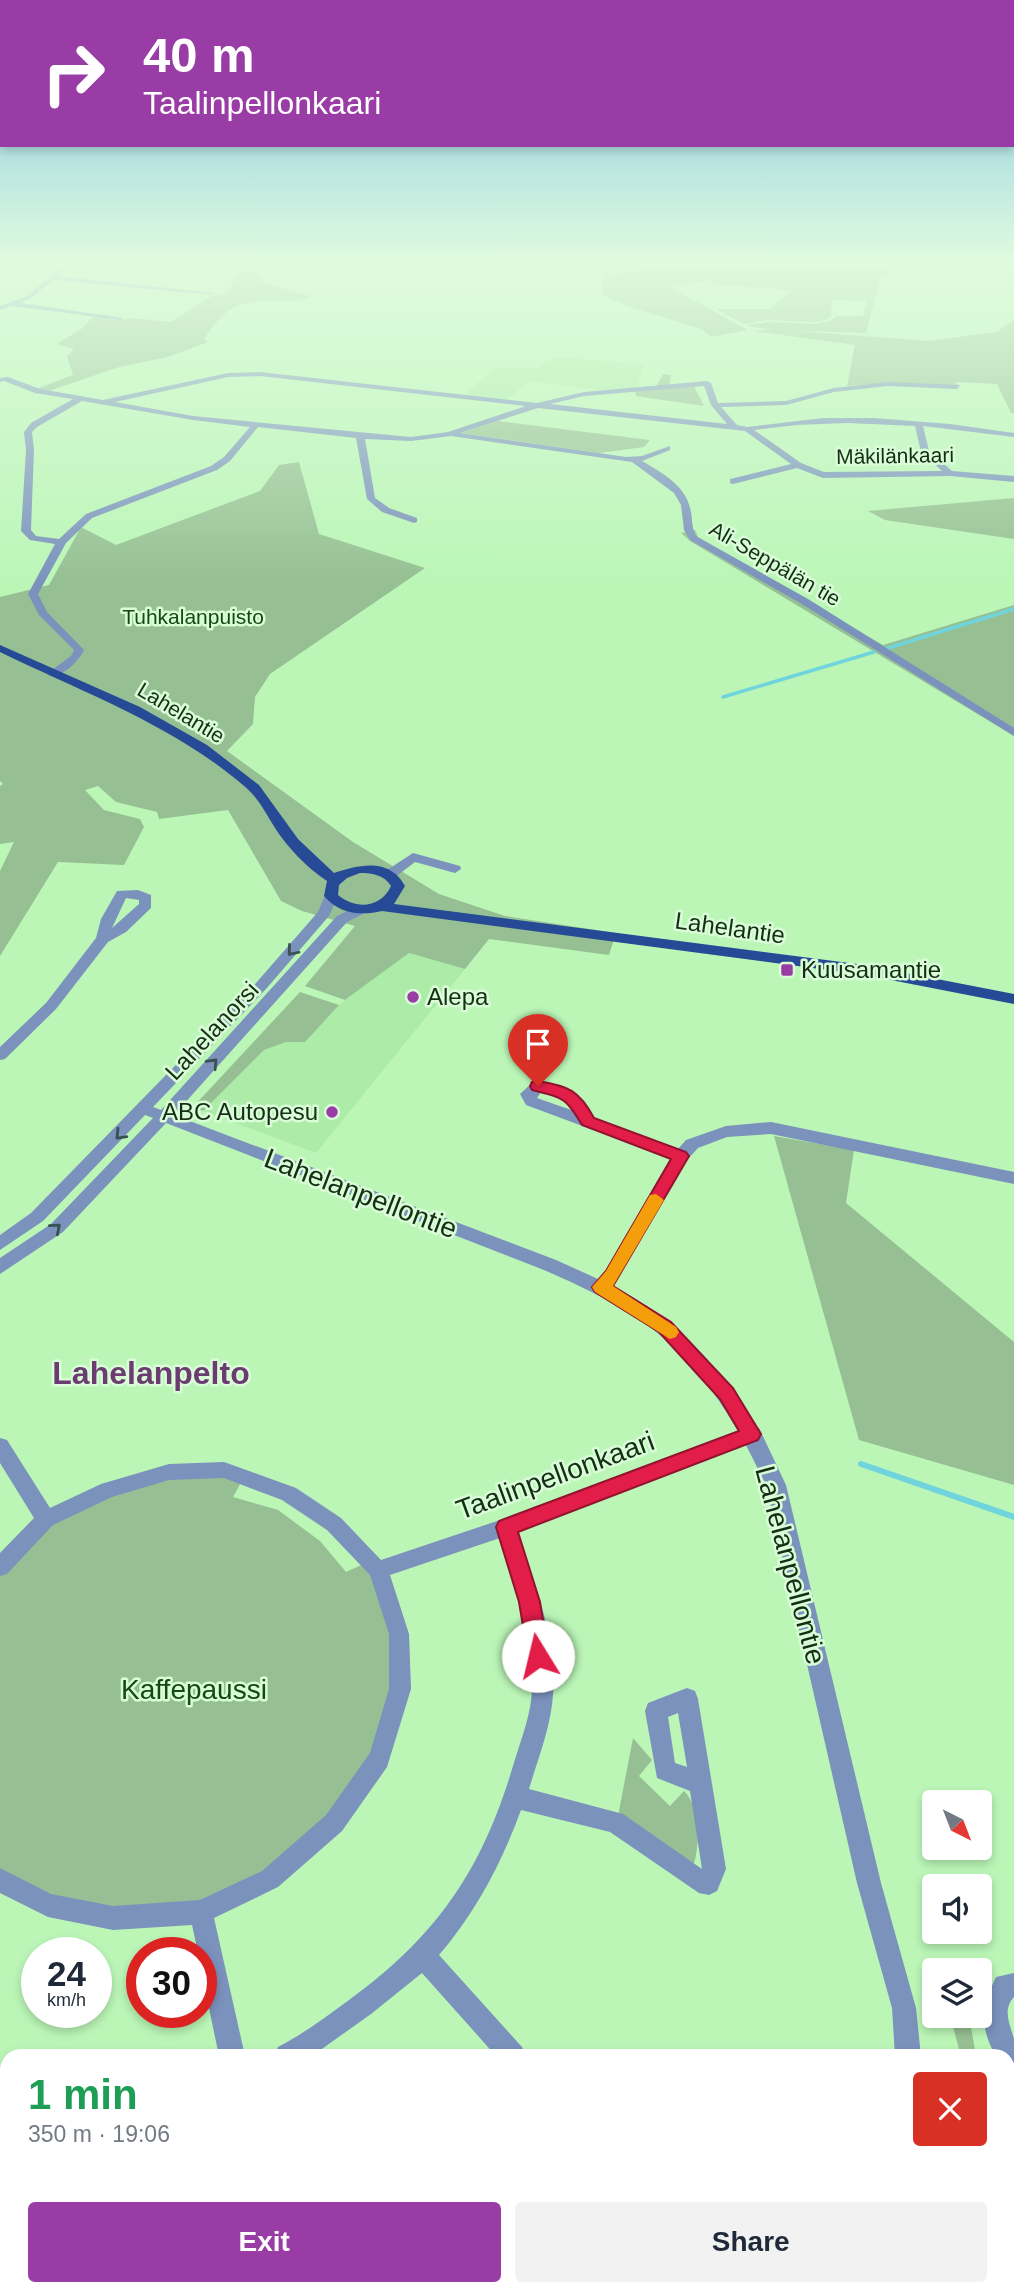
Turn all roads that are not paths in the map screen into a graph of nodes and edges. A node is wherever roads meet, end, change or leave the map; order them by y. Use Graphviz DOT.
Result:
graph roads {
  1 [pos="0,368"];
  2 [pos="2,379"];
  3 [pos="957,387"];
  4 [pos="81,398"];
  5 [pos="105,402"];
  6 [pos="541,404"];
  7 [pos="715,405"];
  8 [pos="258,423"];
  9 [pos="919,425"];
  10 [pos="733,426"];
  11 [pos="747,429"];
  12 [pos="449,434"];
  13 [pos="1014,435"];
  14 [pos="360,436"];
  15 [pos="667,448"];
  16 [pos="635,460"];
  17 [pos="798,465"];
  18 [pos="950,472"];
  19 [pos="1014,479"];
  20 [pos="733,481"];
  21 [pos="414,520"];
  22 [pos="60,542"];
  23 [pos="0,648"];
  24 [pos="53,674"];
  25 [pos="1014,733"];
  26 [pos="308,856"];
  27 [pos="455,869"];
  28 [pos="350,872"];
  29 [pos="389,875"];
  30 [pos="333,888"];
  31 [pos="397,892"];
  32 [pos="380,906"];
  33 [pos="362,909"];
  34 [pos="438,913"];
  35 [pos="103,939"];
  36 [pos="1014,999"];
  37 [pos="0,1055"];
  38 [pos="144,1109"];
  39 [pos="164,1116"];
  40 [pos="588,1121"];
  41 [pos="681,1156"];
  42 [pos="1014,1178"];
  43 [pos="0,1244"];
  44 [pos="0,1267"];
  45 [pos="601,1287"];
  46 [pos="752,1434"];
  47 [pos="0,1446"];
  48 [pos="46,1519"];
  49 [pos="506,1527"];
  50 [pos="0,1567"];
  51 [pos="378,1570"];
  52 [pos="699,1783"];
  53 [pos="516,1797"];
  54 [pos="0,1880"];
  55 [pos="201,1912"];
  56 [pos="423,1955"];
  57 [pos="1014,1985"];
  58 [pos="230,2049"];
  59 [pos="301,2049"];
  60 [pos="507,2049"];
  61 [pos="907,2049"];
  62 [pos="1008,2049"];
  1 -- 2 [label="street"];
  2 -- 4 [label="street"];
  3 -- 7 [label="street"];
  4 -- 5 [label="street"];
  4 -- 22 [label="street"];
  5 -- 6 [label="street"];
  5 -- 8 [label="street"];
  6 -- 7 [label="street"];
  6 -- 10 [label="street"];
  6 -- 12 [label="street"];
  7 -- 10 [label="street"];
  8 -- 14 [label="street"];
  8 -- 22 [label="street"];
  9 -- 11 [label="street"];
  9 -- 13 [label="street"];
  9 -- 18 [label="street"];
  10 -- 11 [label="street"];
  11 -- 17 [label="street, Mäkilänkaari"];
  12 -- 14 [label="street"];
  12 -- 16 [label="street, Ali-Seppälän tie"];
  14 -- 21 [label="street"];
  15 -- 16 [label="street"];
  16 -- 25 [label="street, Ali-Seppälän tie"];
  17 -- 18 [label="street, Mäkilänkaari"];
  17 -- 20 [label="street"];
  18 -- 19 [label="street, Mäkilänkaari"];
  22 -- 24 [label="street"];
  23 -- 24 [label="main road, Lahelantie"];
  24 -- 26 [label="main road, Lahelantie"];
  26 -- 28 [label="main road, Lahelantie"];
  26 -- 30 [label="main road, Lahelantie"];
  27 -- 29 [label="street"];
  28 -- 29 [label="main road, Lahelantie"];
  28 -- 30 [label="main road"];
  29 -- 31 [label="main road"];
  30 -- 33 [label="main road, Lahelantie"];
  30 -- 38 [label="street, Lahelanorsi, one-way"];
  31 -- 32 [label="main road"];
  31 -- 34 [label="main road, Lahelantie"];
  32 -- 33 [label="main road, Lahelantie"];
  32 -- 34 [label="main road, Lahelantie"];
  39 -- 33 [label="street, Lahelanorsi, one-way"];
  34 -- 36 [label="main road, Lahelantie"];
  35 -- 37 [label="street"];
  38 -- 39 [label="street, Lahelanpellontie"];
  38 -- 43 [label="street, Lahelanorsi, one-way"];
  44 -- 39 [label="street, Lahelanorsi, one-way"];
  39 -- 45 [label="street, Lahelanpellontie"];
  40 -- 41 [label="street"];
  41 -- 42 [label="street"];
  41 -- 45 [label="street"];
  45 -- 46 [label="street, Lahelanpellontie"];
  46 -- 49 [label="street, Taalinpellonkaari"];
  46 -- 61 [label="street, Lahelanpellontie"];
  47 -- 48 [label="street"];
  48 -- 50 [label="street"];
  48 -- 51 [label="street"];
  49 -- 51 [label="street, Taalinpellonkaari"];
  49 -- 53 [label="street"];
  51 -- 55 [label="street"];
  52 -- 53 [label="street"];
  53 -- 56 [label="street"];
  54 -- 55 [label="street"];
  55 -- 58 [label="street"];
  56 -- 59 [label="street"];
  56 -- 60 [label="street"];
  57 -- 62 [label="street"];
}
